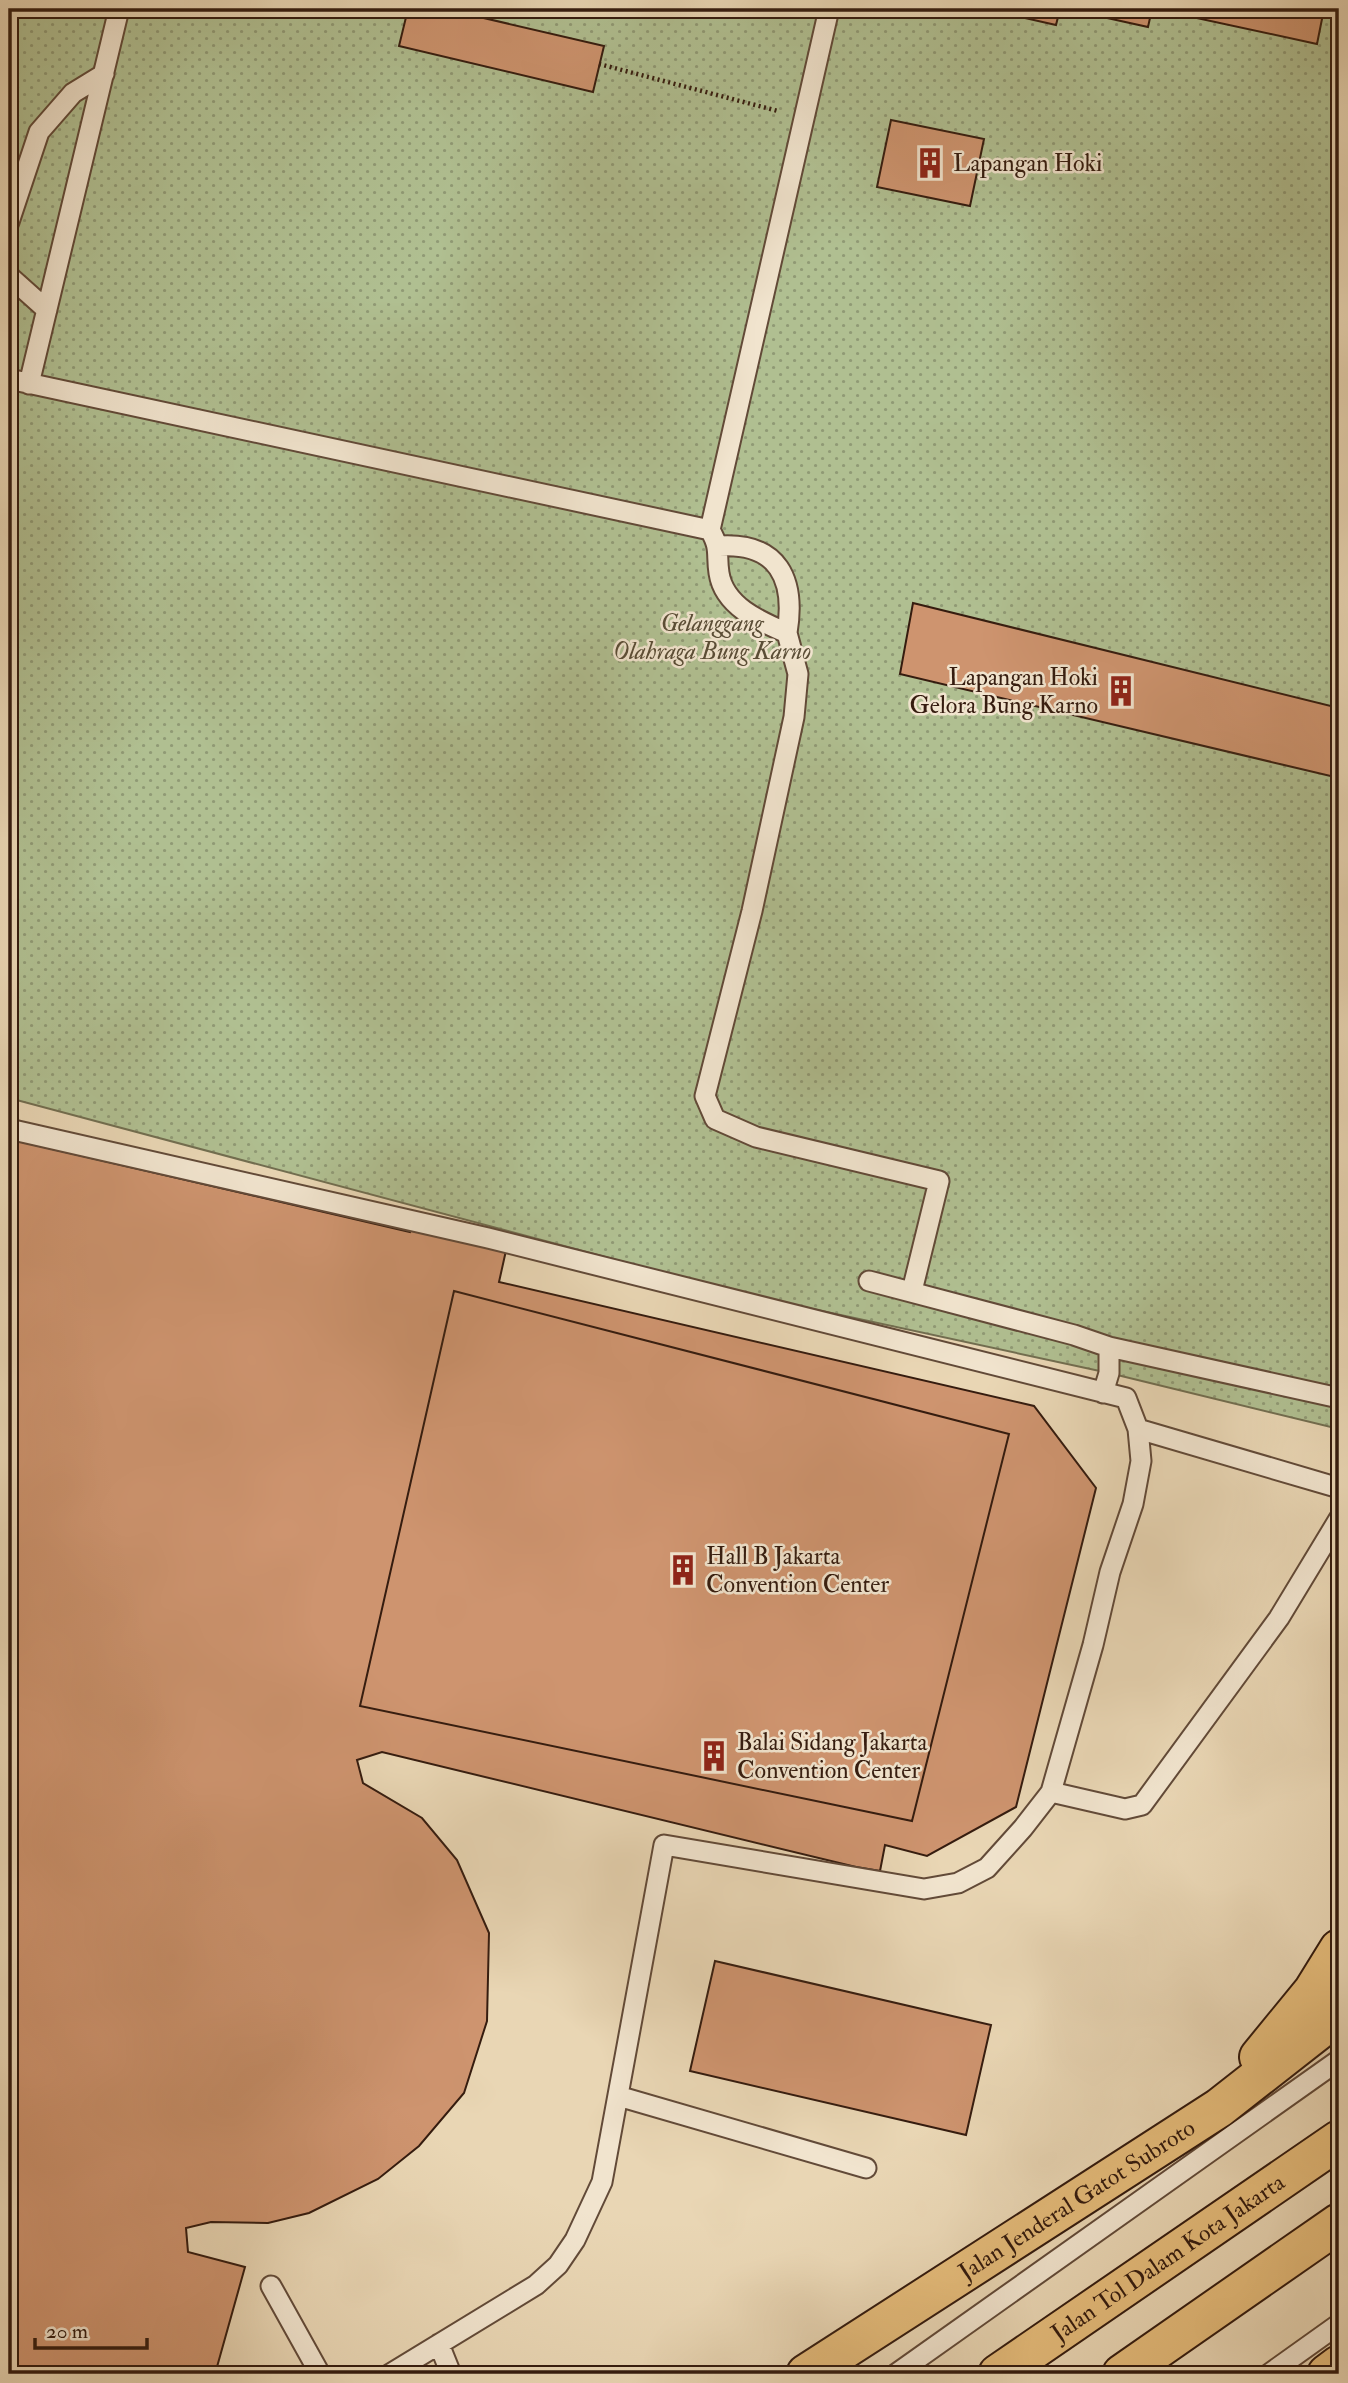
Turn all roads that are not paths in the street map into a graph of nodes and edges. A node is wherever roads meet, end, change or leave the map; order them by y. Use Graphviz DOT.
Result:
graph roads {
  1 [pos="119,9"];
  2 [pos="829,9"];
  3 [pos="104,74"];
  4 [pos="9,222"];
  5 [pos="9,276"];
  6 [pos="47,310"];
  7 [pos="9,379"];
  8 [pos="29,384"];
  9 [pos="715,538"];
  10 [pos="787,633"];
  11 [pos="9,1129"];
  12 [pos="869,1281"];
  13 [pos="912,1291"];
  14 [pos="1109,1347"];
  15 [pos="1103,1393"];
  16 [pos="1339,1398"];
  17 [pos="1138,1429"];
  18 [pos="1339,1488"];
  19 [pos="1339,1519"];
  20 [pos="1051,1791"];
  21 [pos="1339,1949"];
  22 [pos="1339,2014"];
  23 [pos="1339,2060"];
  24 [pos="618,2096"];
  25 [pos="1219,2108"];
  26 [pos="1339,2140"];
  27 [pos="866,2168"];
  28 [pos="1339,2223"];
  29 [pos="271,2286"];
  30 [pos="1339,2324"];
  31 [pos="439,2344"];
  32 [pos="1339,2365"];
  33 [pos="320,2374"];
  34 [pos="390,2374"];
  35 [pos="451,2374"];
  36 [pos="806,2374"];
  37 [pos="896,2374"];
  38 [pos="998,2374"];
  39 [pos="1122,2374"];
  40 [pos="1269,2374"];
  41 [pos="1327,2374"];
  1 -- 3 [label="lane"];
  2 -- 9 [label="lane"];
  3 -- 4 [label="lane"];
  3 -- 6 [label="lane"];
  5 -- 6 [label="lane"];
  6 -- 8 [label="lane"];
  7 -- 8 [label="lane"];
  8 -- 9 [label="lane"];
  9 -- 10 [label="lane"];
  9 -- 10 [label="lane"];
  10 -- 13 [label="lane"];
  11 -- 15 [label="lane"];
  12 -- 13 [label="lane"];
  13 -- 14 [label="lane"];
  14 -- 15 [label="lane"];
  14 -- 16 [label="lane"];
  15 -- 17 [label="lane"];
  17 -- 18 [label="lane"];
  17 -- 20 [label="lane"];
  19 -- 20 [label="lane"];
  20 -- 24 [label="lane"];
  21 -- 25 [label="highway"];
  22 -- 25 [label="highway, Jalan Jenderal Gatot Subroto"];
  23 -- 37 [label="lane"];
  24 -- 27 [label="lane"];
  24 -- 31 [label="lane"];
  25 -- 36 [label="highway, Jalan Jenderal Gatot Subroto"];
  26 -- 38 [label="highway, Jalan Tol Dalam Kota Jakarta"];
  28 -- 39 [label="highway"];
  29 -- 33 [label="lane"];
  30 -- 40 [label="lane"];
  31 -- 34 [label="lane"];
  31 -- 35 [label="lane"];
  32 -- 41 [label="highway"];
}
